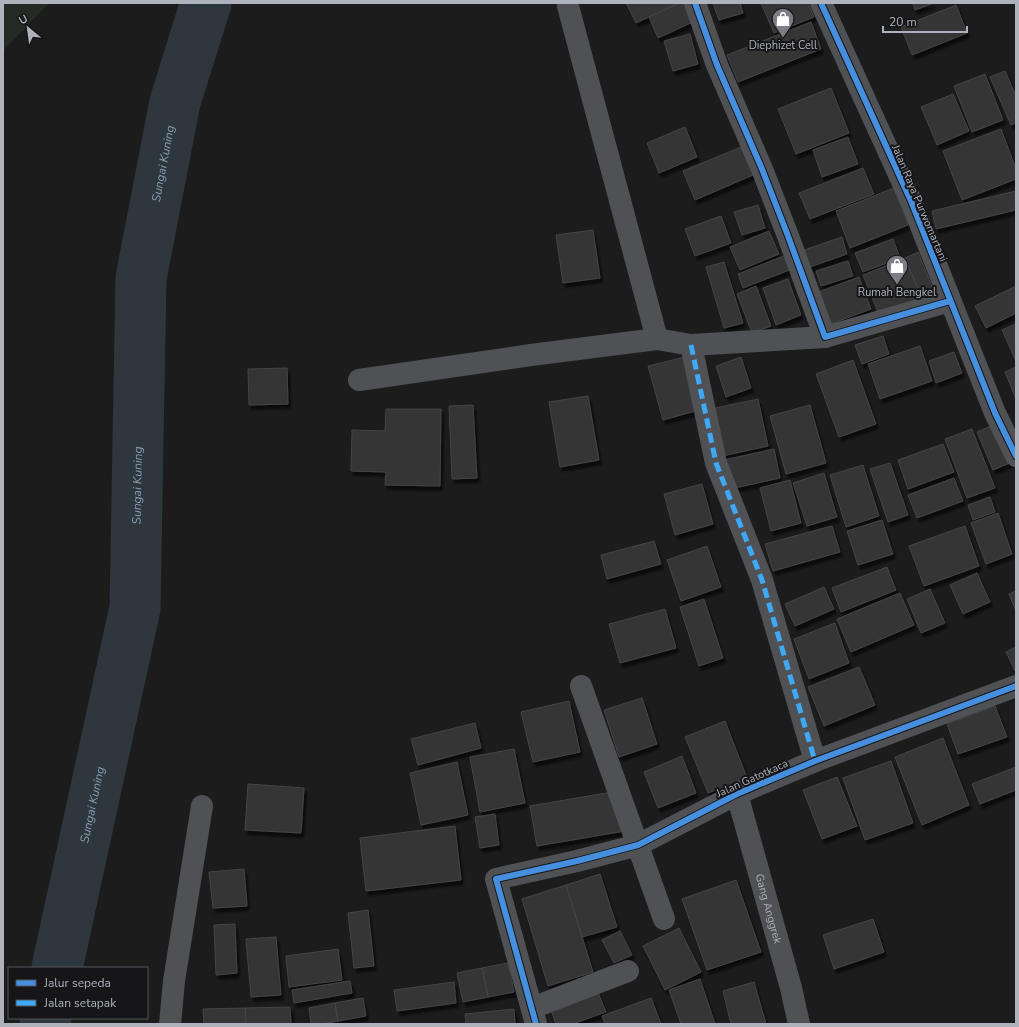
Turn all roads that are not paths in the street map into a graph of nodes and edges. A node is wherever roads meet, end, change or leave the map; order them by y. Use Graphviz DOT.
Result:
graph roads {
  1 [pos="695,3"];
  2 [pos="821,3"];
  3 [pos="568,6"];
  4 [pos="950,301"];
  5 [pos="825,337"];
  6 [pos="657,339"];
  7 [pos="691,345"];
  8 [pos="359,380"];
  9 [pos="1016,456"];
  10 [pos="581,686"];
  11 [pos="1016,686"];
  12 [pos="815,761"];
  13 [pos="737,794"];
  14 [pos="202,806"];
  15 [pos="638,845"];
  16 [pos="664,919"];
  17 [pos="628,972"];
  18 [pos="534,1016"];
  19 [pos="170,1024"];
  20 [pos="799,1024"];
  1 -- 5 [label="street"];
  2 -- 4 [label="street, Jalan Raya Purwomartani"];
  3 -- 6 [label="street"];
  4 -- 5 [label="street"];
  4 -- 9 [label="street, Jalan Raya Purwomartani"];
  5 -- 7 [label="street"];
  6 -- 7 [label="street"];
  6 -- 8 [label="street"];
  7 -- 12 [label="street"];
  10 -- 15 [label="street"];
  11 -- 12 [label="street, Jalan Gatotkaca"];
  12 -- 13 [label="street, Jalan Gatotkaca"];
  13 -- 15 [label="street, Jalan Gatotkaca"];
  13 -- 20 [label="street, Gang Anggrek"];
  14 -- 19 [label="street"];
  15 -- 16 [label="street"];
  15 -- 18 [label="street, Jalan Gatotkaca"];
  17 -- 18 [label="street"];
}
